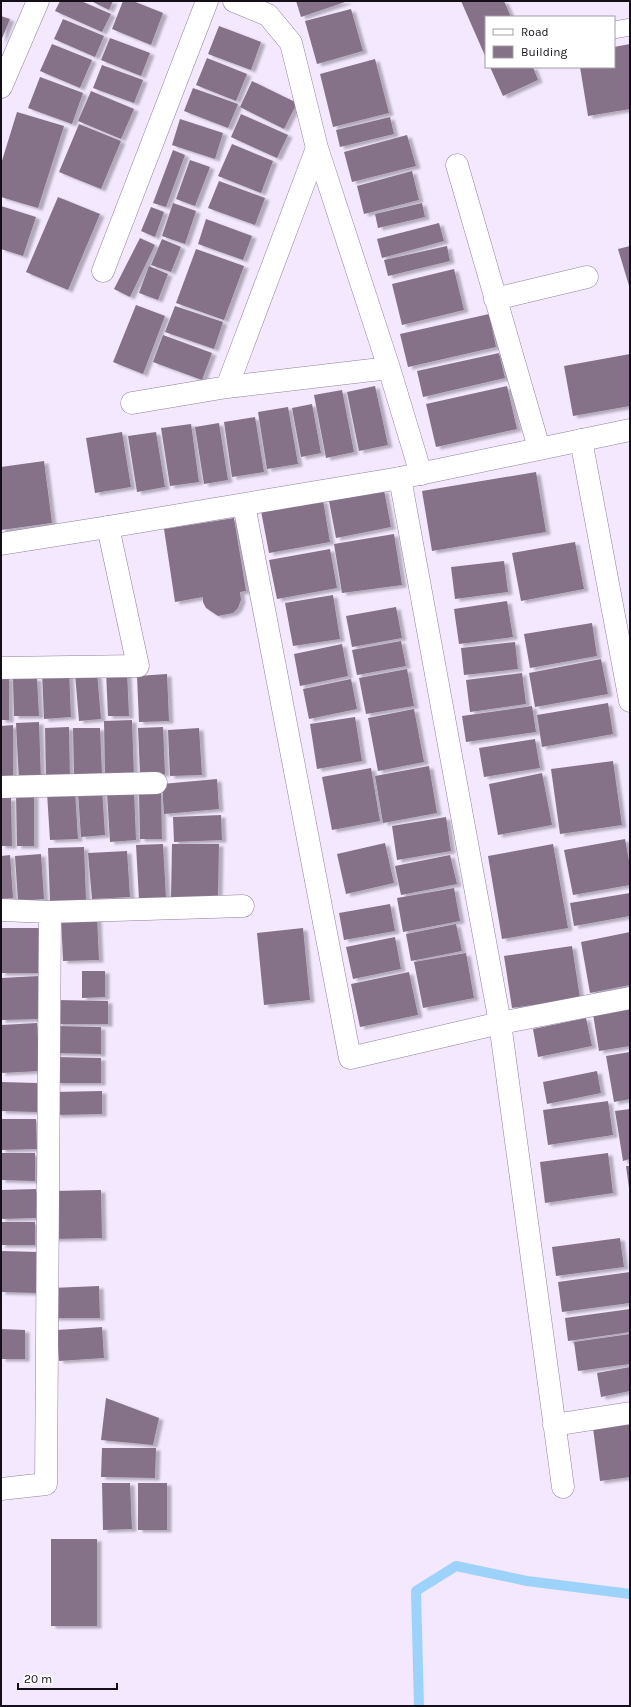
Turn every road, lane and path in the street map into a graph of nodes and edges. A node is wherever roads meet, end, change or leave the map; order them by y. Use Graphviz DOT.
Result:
graph roads {
  1 [pos="38,1"];
  2 [pos="208,1"];
  3 [pos="234,1"];
  4 [pos="630,27"];
  5 [pos="615,30"];
  6 [pos="1,87"];
  7 [pos="317,148"];
  8 [pos="457,165"];
  9 [pos="103,271"];
  10 [pos="587,277"];
  11 [pos="496,298"];
  12 [pos="389,368"];
  13 [pos="228,387"];
  14 [pos="132,403"];
  15 [pos="630,430"];
  16 [pos="581,440"];
  17 [pos="539,448"];
  18 [pos="411,476"];
  19 [pos="244,505"];
  20 [pos="108,528"];
  21 [pos="1,544"];
  22 [pos="1,668"];
  23 [pos="630,701"];
  24 [pos="156,784"];
  25 [pos="1,787"];
  26 [pos="243,906"];
  27 [pos="1,910"];
  28 [pos="50,912"];
  29 [pos="630,998"];
  30 [pos="500,1023"];
  31 [pos="630,1413"];
  32 [pos="554,1425"];
  33 [pos="563,1487"];
  34 [pos="1,1488"];
  1 -- 6 [label="street"];
  2 -- 9 [label="street"];
  3 -- 7 [label="street"];
  4 -- 5 [label="lane"];
  7 -- 12 [label="street"];
  7 -- 13 [label="street"];
  8 -- 11 [label="street"];
  10 -- 11 [label="street"];
  11 -- 17 [label="street"];
  12 -- 13 [label="street"];
  12 -- 18 [label="street"];
  13 -- 14 [label="street"];
  15 -- 16 [label="street"];
  16 -- 17 [label="street"];
  16 -- 23 [label="street"];
  17 -- 18 [label="street"];
  18 -- 19 [label="street"];
  18 -- 30 [label="street"];
  19 -- 20 [label="street"];
  19 -- 30 [label="street"];
  20 -- 21 [label="street"];
  20 -- 22 [label="street"];
  24 -- 25 [label="street"];
  26 -- 28 [label="street"];
  27 -- 28 [label="street"];
  28 -- 34 [label="street"];
  29 -- 30 [label="street"];
  30 -- 32 [label="street"];
  31 -- 32 [label="street"];
  32 -- 33 [label="street"];
}
